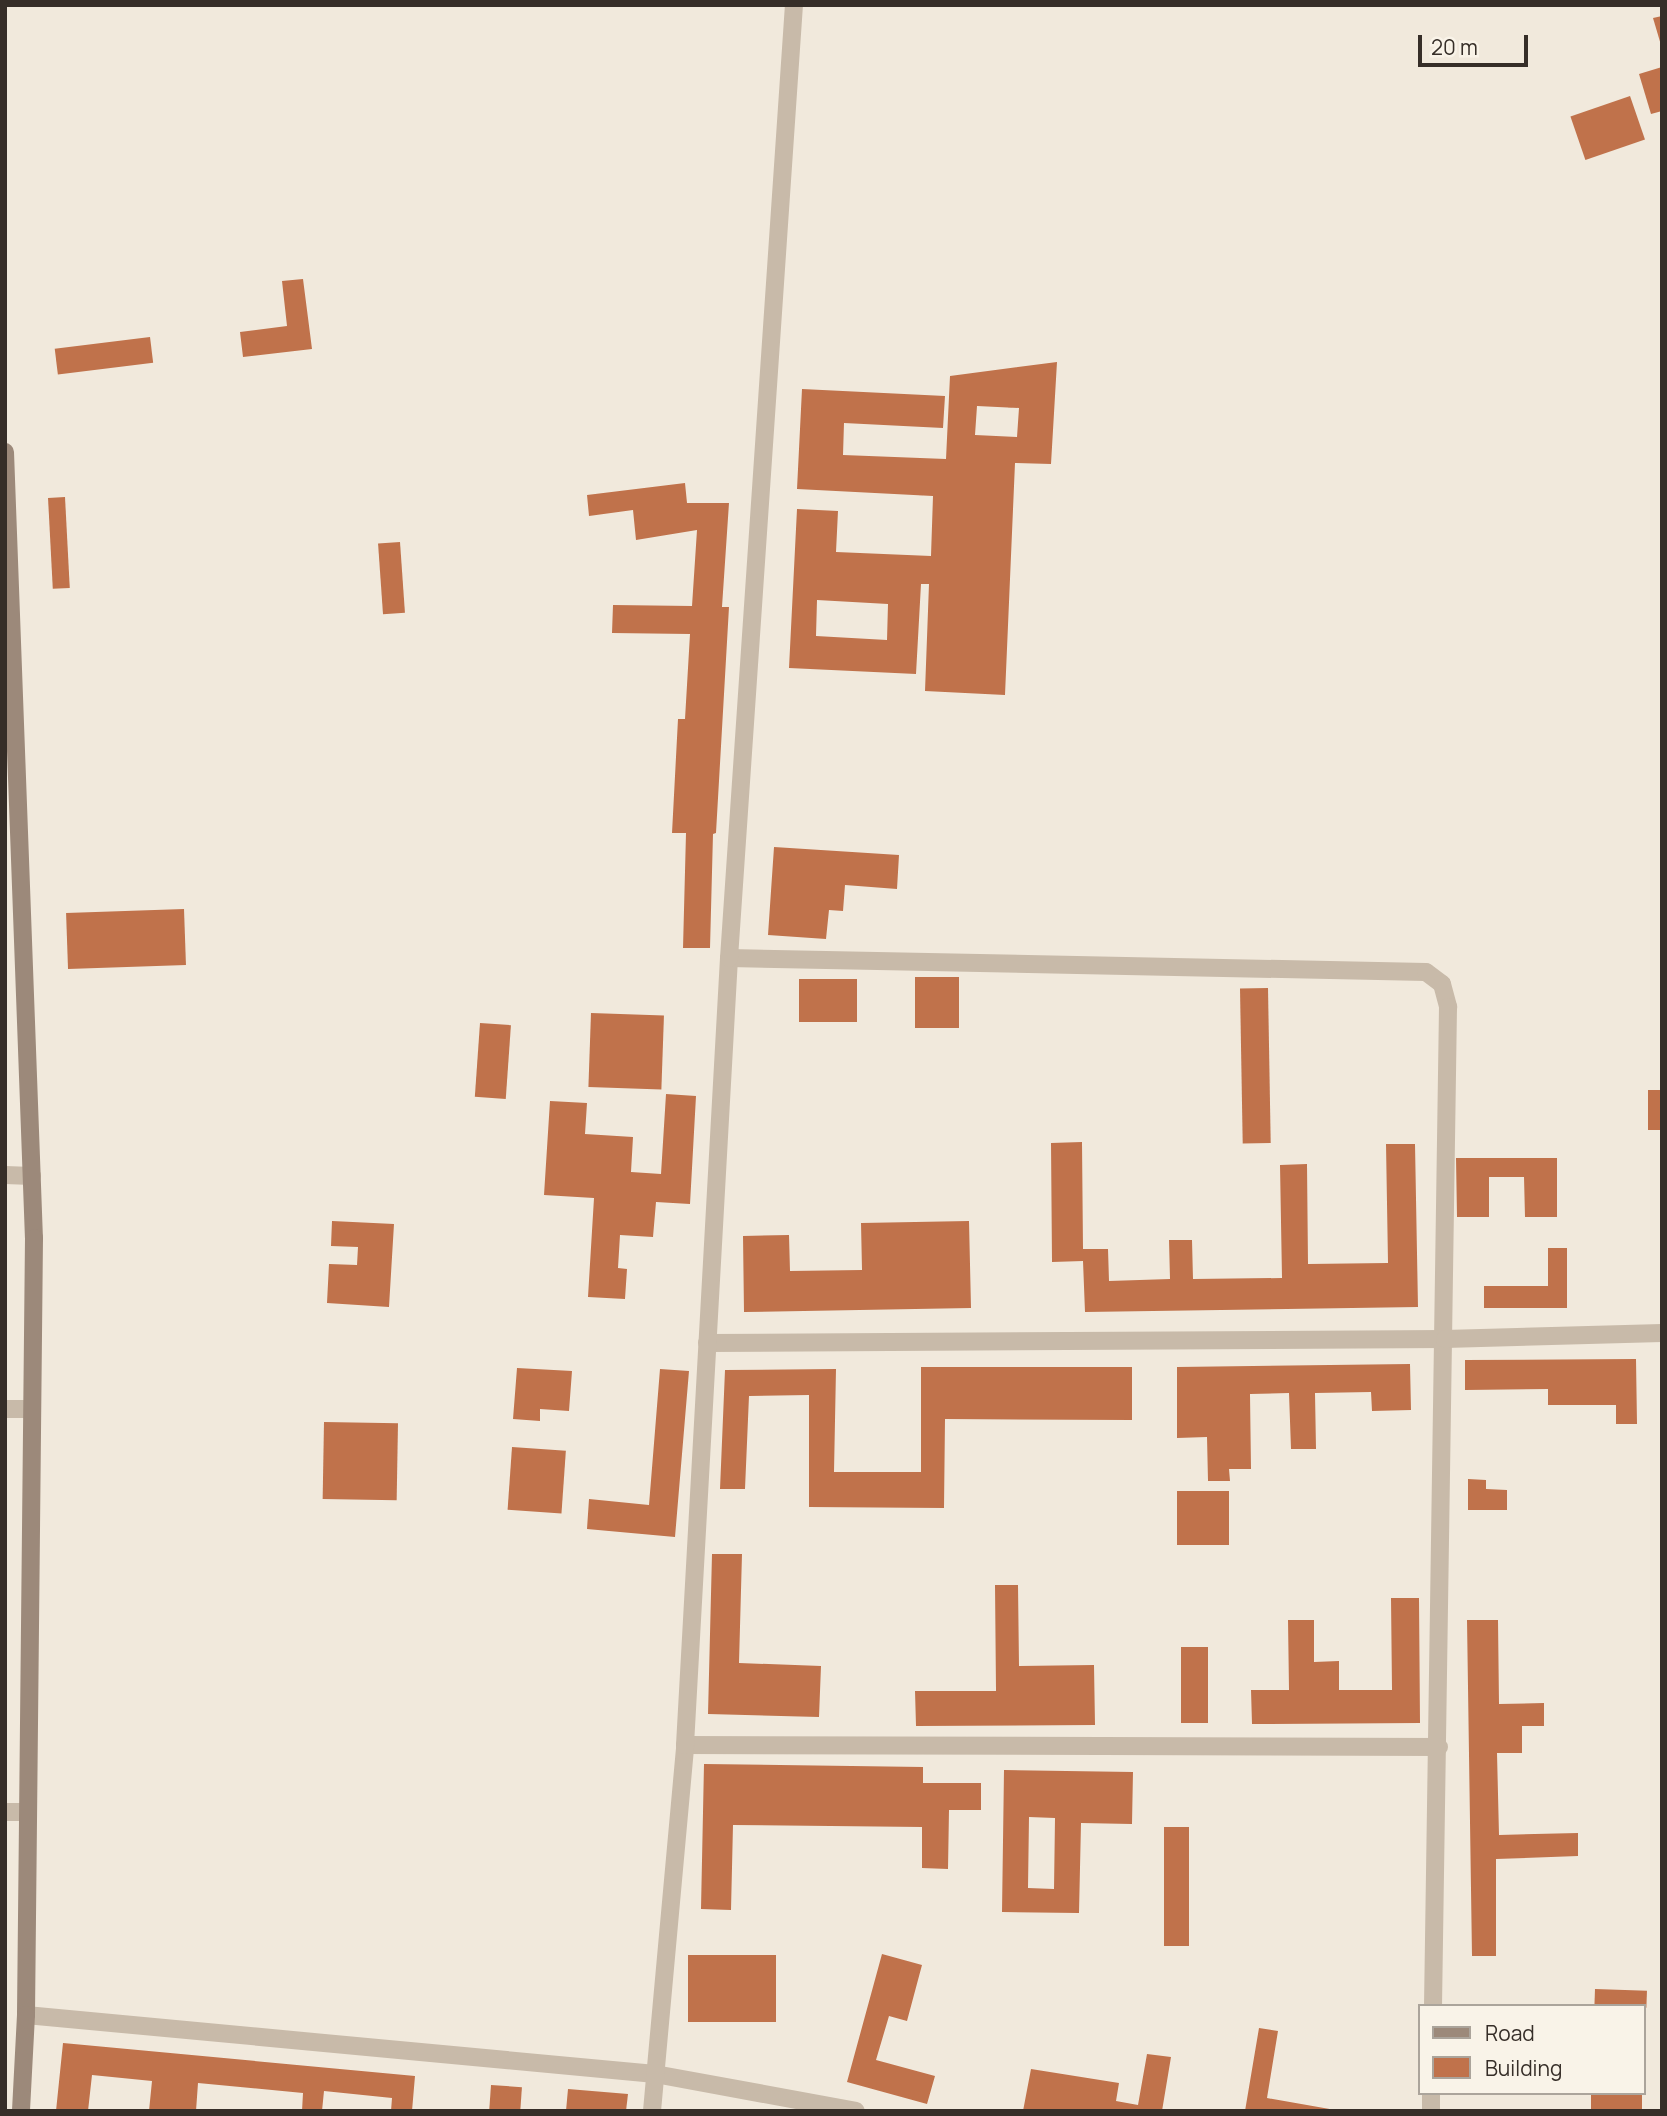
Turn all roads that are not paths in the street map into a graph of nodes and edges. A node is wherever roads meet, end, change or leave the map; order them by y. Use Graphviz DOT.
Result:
graph roads {
  1 [pos="794,5"];
  2 [pos="5,452"];
  3 [pos="8,628"];
  4 [pos="729,958"];
  5 [pos="5,1175"];
  6 [pos="32,1175"];
  7 [pos="1662,1334"];
  8 [pos="1445,1339"];
  9 [pos="707,1343"];
  10 [pos="5,1409"];
  11 [pos="32,1409"];
  12 [pos="685,1745"];
  13 [pos="1439,1747"];
  14 [pos="5,1812"];
  15 [pos="27,1812"];
  16 [pos="1433,2004"];
  17 [pos="26,2015"];
  18 [pos="655,2074"];
  19 [pos="21,2111"];
  20 [pos="652,2111"];
  21 [pos="856,2111"];
  1 -- 4 [label="street"];
  2 -- 3 [label="street"];
  3 -- 6 [label="street"];
  4 -- 8 [label="street"];
  4 -- 9 [label="street"];
  5 -- 6 [label="street"];
  6 -- 11 [label="street"];
  7 -- 8 [label="street"];
  8 -- 9 [label="street"];
  8 -- 13 [label="street"];
  9 -- 12 [label="street"];
  10 -- 11 [label="street"];
  11 -- 15 [label="street"];
  12 -- 13 [label="street"];
  12 -- 18 [label="street"];
  13 -- 16 [label="street"];
  14 -- 15 [label="street"];
  15 -- 17 [label="street"];
  17 -- 18 [label="street"];
  17 -- 19 [label="street"];
  18 -- 20 [label="street"];
  18 -- 21 [label="street"];
}
